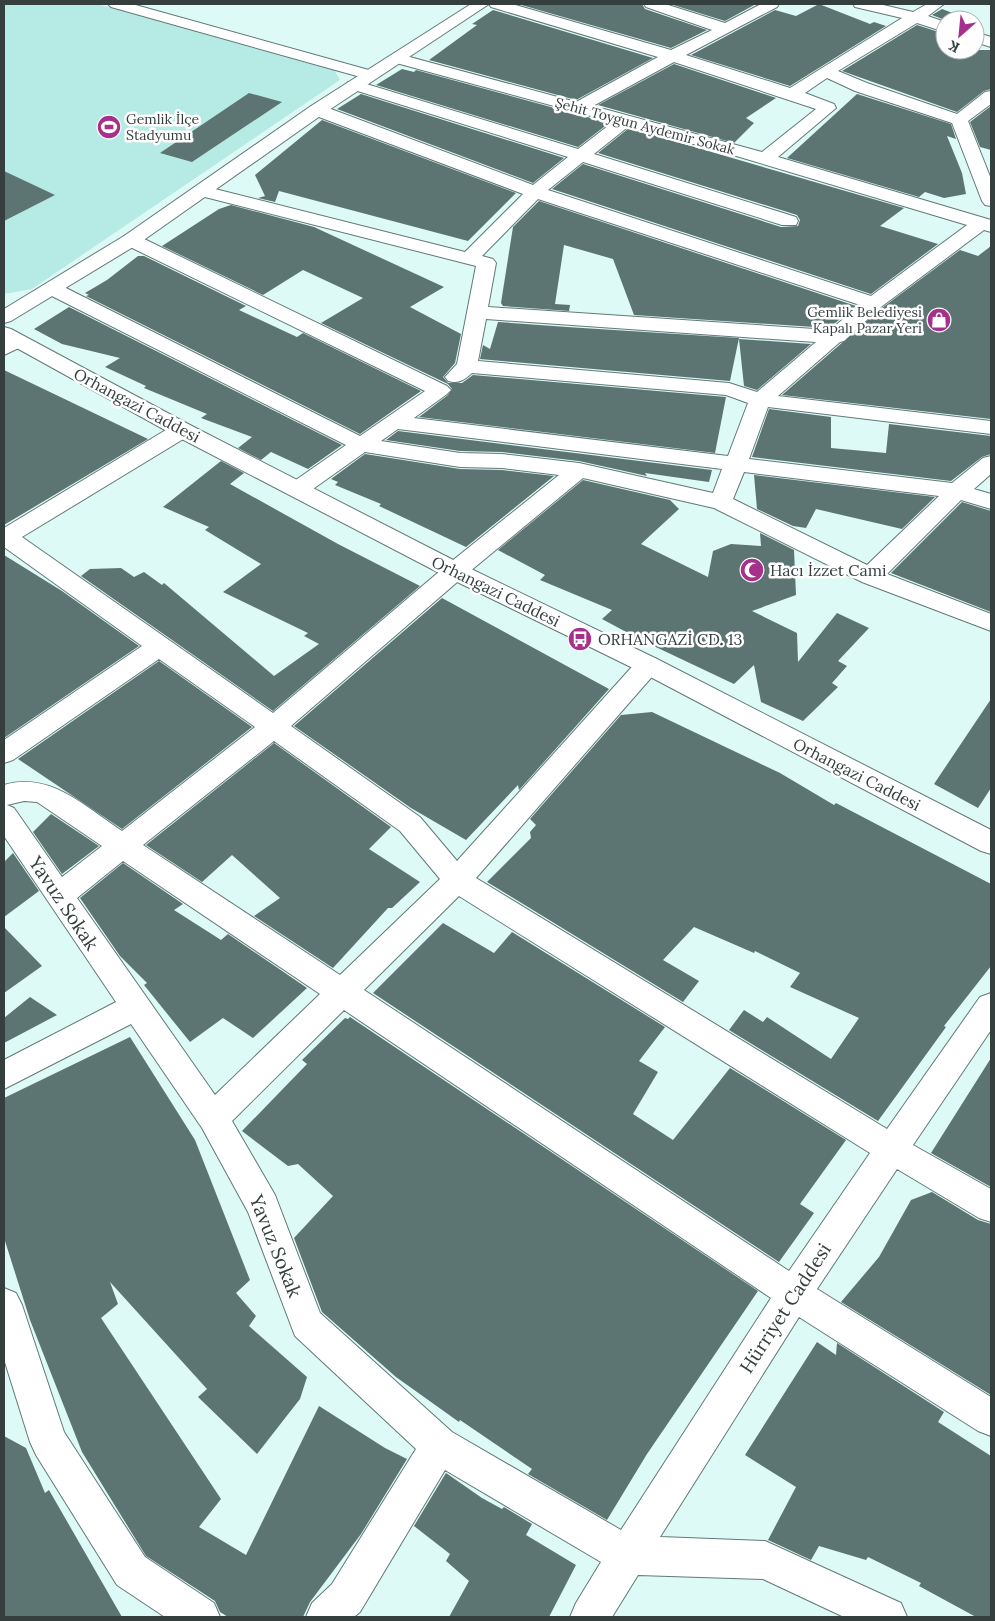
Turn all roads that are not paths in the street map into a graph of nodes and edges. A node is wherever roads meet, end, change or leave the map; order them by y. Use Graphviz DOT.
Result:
graph roads {
  1 [pos="116,4"];
  2 [pos="481,4"];
  3 [pos="496,4"];
  4 [pos="651,4"];
  5 [pos="772,4"];
  6 [pos="860,4"];
  7 [pos="937,4"];
  8 [pos="916,17"];
  9 [pos="935,23"];
  10 [pos="726,29"];
  11 [pos="672,56"];
  12 [pos="395,58"];
  13 [pos="826,72"];
  14 [pos="370,75"];
  15 [pos="354,85"];
  16 [pos="861,87"];
  17 [pos="792,94"];
  18 [pos="989,100"];
  19 [pos="577,108"];
  20 [pos="828,108"];
  21 [pos="317,110"];
  22 [pos="626,120"];
  23 [pos="959,120"];
  24 [pos="580,156"];
  25 [pos="764,159"];
  26 [pos="203,191"];
  27 [pos="536,192"];
  28 [pos="991,201"];
  29 [pos="789,221"];
  30 [pos="986,225"];
  31 [pos="131,240"];
  32 [pos="469,259"];
  33 [pos="53,289"];
  34 [pos="874,303"];
  35 [pos="477,312"];
  36 [pos="4,317"];
  37 [pos="837,337"];
  38 [pos="9,341"];
  39 [pos="467,366"];
  40 [pos="440,390"];
  41 [pos="760,400"];
  42 [pos="394,422"];
  43 [pos="991,428"];
  44 [pos="182,430"];
  45 [pos="362,446"];
  46 [pos="737,463"];
  47 [pos="991,463"];
  48 [pos="579,470"];
  49 [pos="298,489"];
  50 [pos="957,491"];
  51 [pos="721,502"];
  52 [pos="991,502"];
  53 [pos="4,537"];
  54 [pos="455,571"];
  55 [pos="870,576"];
  56 [pos="991,623"];
  57 [pos="160,646"];
  58 [pos="648,665"];
  59 [pos="276,726"];
  60 [pos="4,754"];
  61 [pos="4,796"];
  62 [pos="4,816"];
  63 [pos="991,843"];
  64 [pos="124,845"];
  65 [pos="457,880"];
  66 [pos="60,895"];
  67 [pos="342,992"];
  68 [pos="991,1006"];
  69 [pos="135,1007"];
  70 [pos="4,1076"];
  71 [pos="213,1118"];
  72 [pos="891,1149"];
  73 [pos="991,1207"];
  74 [pos="794,1294"];
  75 [pos="4,1305"];
  76 [pos="991,1418"];
  77 [pos="439,1445"];
  78 [pos="626,1555"];
  79 [pos="200,1617"];
  80 [pos="326,1617"];
  81 [pos="590,1617"];
  82 [pos="887,1617"];
  1 -- 14 [label="street"];
  2 -- 12 [label="street"];
  3 -- 11 [label="street"];
  4 -- 10 [label="street"];
  5 -- 10 [label="street"];
  6 -- 8 [label="street"];
  7 -- 8 [label="street"];
  8 -- 9 [label="street"];
  8 -- 13 [label="street"];
  10 -- 11 [label="street"];
  11 -- 17 [label="street"];
  11 -- 19 [label="street"];
  12 -- 14 [label="street"];
  12 -- 19 [label="street, Şehit Toygun Aydemir Sokak"];
  13 -- 16 [label="street"];
  13 -- 17 [label="street"];
  14 -- 15 [label="street"];
  15 -- 21 [label="street"];
  15 -- 24 [label="street"];
  16 -- 20 [label="street"];
  16 -- 23 [label="street"];
  17 -- 20 [label="street"];
  18 -- 23 [label="street"];
  19 -- 22 [label="street, Şehit Toygun Aydemir Sokak"];
  20 -- 25 [label="street"];
  21 -- 26 [label="street"];
  21 -- 27 [label="street"];
  22 -- 24 [label="street"];
  22 -- 25 [label="street, Şehit Toygun Aydemir Sokak"];
  23 -- 28 [label="street"];
  24 -- 27 [label="street"];
  24 -- 29 [label="street"];
  25 -- 30 [label="street, Şehit Toygun Aydemir Sokak"];
  26 -- 31 [label="street"];
  26 -- 32 [label="street"];
  27 -- 32 [label="street"];
  27 -- 34 [label="street"];
  30 -- 34 [label="street"];
  31 -- 33 [label="street"];
  31 -- 40 [label="street"];
  32 -- 35 [label="street"];
  33 -- 36 [label="street"];
  33 -- 45 [label="street"];
  34 -- 37 [label="street"];
  35 -- 37 [label="street"];
  35 -- 39 [label="street"];
  37 -- 41 [label="street"];
  38 -- 44 [label="street, Orhangazi Caddesi"];
  39 -- 40 [label="street"];
  39 -- 41 [label="street"];
  40 -- 42 [label="street"];
  41 -- 43 [label="street"];
  41 -- 46 [label="street"];
  42 -- 45 [label="street"];
  42 -- 46 [label="street"];
  44 -- 49 [label="street, Orhangazi Caddesi"];
  44 -- 53 [label="street"];
  45 -- 48 [label="street"];
  45 -- 49 [label="street"];
  46 -- 50 [label="street"];
  46 -- 51 [label="street"];
  47 -- 50 [label="street"];
  48 -- 51 [label="street"];
  48 -- 54 [label="street"];
  49 -- 54 [label="street, Orhangazi Caddesi"];
  50 -- 52 [label="street"];
  50 -- 55 [label="street"];
  51 -- 55 [label="street"];
  53 -- 57 [label="street"];
  54 -- 58 [label="street, Orhangazi Caddesi"];
  54 -- 59 [label="street"];
  55 -- 56 [label="street"];
  57 -- 59 [label="street"];
  57 -- 60 [label="street"];
  58 -- 63 [label="street, Orhangazi Caddesi"];
  58 -- 65 [label="street"];
  59 -- 64 [label="street"];
  59 -- 65 [label="street"];
  61 -- 64 [label="street"];
  62 -- 66 [label="street, Yavuz Sokak"];
  64 -- 66 [label="street"];
  64 -- 67 [label="street"];
  65 -- 67 [label="street"];
  65 -- 72 [label="street"];
  66 -- 69 [label="street, Yavuz Sokak"];
  67 -- 71 [label="street"];
  67 -- 74 [label="street"];
  68 -- 72 [label="street, Hürriyet Caddesi"];
  69 -- 70 [label="street"];
  69 -- 71 [label="street, Yavuz Sokak"];
  71 -- 77 [label="street, Yavuz Sokak"];
  72 -- 73 [label="street"];
  72 -- 74 [label="street, Hürriyet Caddesi"];
  74 -- 76 [label="street"];
  74 -- 78 [label="street, Hürriyet Caddesi"];
  75 -- 79 [label="street"];
  77 -- 78 [label="street, Yavuz Sokak"];
  77 -- 80 [label="street"];
  78 -- 81 [label="street, Hürriyet Caddesi"];
  78 -- 82 [label="street"];
}
